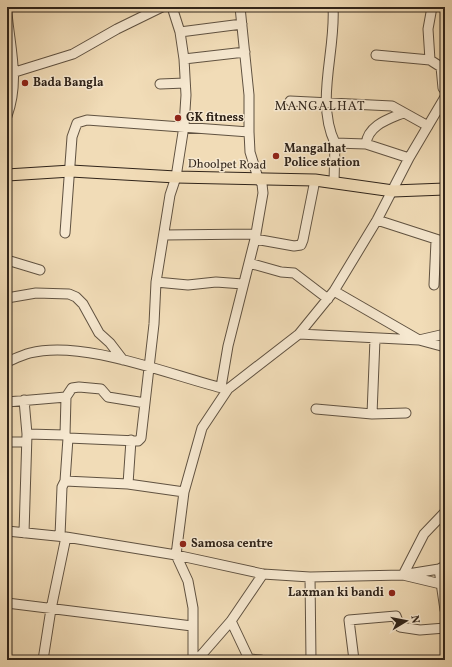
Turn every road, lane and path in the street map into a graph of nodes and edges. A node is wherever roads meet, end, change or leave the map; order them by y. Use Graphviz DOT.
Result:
graph roads {
  1 [pos="162,7"];
  2 [pos="172,7"];
  3 [pos="240,7"];
  4 [pos="333,7"];
  5 [pos="432,7"];
  6 [pos="7,13"];
  7 [pos="242,24"];
  8 [pos="180,32"];
  9 [pos="245,52"];
  10 [pos="376,55"];
  11 [pos="184,59"];
  12 [pos="430,60"];
  13 [pos="15,72"];
  14 [pos="185,82"];
  15 [pos="160,84"];
  16 [pos="445,90"];
  17 [pos="445,97"];
  18 [pos="290,100"];
  19 [pos="327,103"];
  20 [pos="8,112"];
  21 [pos="403,113"];
  22 [pos="184,126"];
  23 [pos="428,126"];
  24 [pos="249,132"];
  25 [pos="335,143"];
  26 [pos="366,144"];
  27 [pos="409,158"];
  28 [pos="71,171"];
  29 [pos="7,175"];
  30 [pos="176,177"];
  31 [pos="258,178"];
  32 [pos="315,180"];
  33 [pos="334,183"];
  34 [pos="445,189"];
  35 [pos="393,191"];
  36 [pos="377,220"];
  37 [pos="65,233"];
  38 [pos="164,235"];
  39 [pos="256,237"];
  40 [pos="440,242"];
  41 [pos="7,260"];
  42 [pos="249,263"];
  43 [pos="40,270"];
  44 [pos="156,282"];
  45 [pos="243,284"];
  46 [pos="434,285"];
  47 [pos="331,295"];
  48 [pos="7,298"];
  49 [pos="299,334"];
  50 [pos="445,334"];
  51 [pos="375,339"];
  52 [pos="419,340"];
  53 [pos="445,347"];
  54 [pos="123,360"];
  55 [pos="7,362"];
  56 [pos="150,367"];
  57 [pos="224,388"];
  58 [pos="66,397"];
  59 [pos="24,400"];
  60 [pos="7,402"];
  61 [pos="145,403"];
  62 [pos="316,409"];
  63 [pos="406,413"];
  64 [pos="372,414"];
  65 [pos="67,436"];
  66 [pos="27,438"];
  67 [pos="130,440"];
  68 [pos="7,442"];
  69 [pos="65,481"];
  70 [pos="128,484"];
  71 [pos="184,492"];
  72 [pos="445,512"];
  73 [pos="7,531"];
  74 [pos="24,533"];
  75 [pos="63,537"];
  76 [pos="176,555"];
  77 [pos="442,568"];
  78 [pos="263,574"];
  79 [pos="402,575"];
  80 [pos="310,577"];
  81 [pos="444,585"];
  82 [pos="7,604"];
  83 [pos="51,609"];
  84 [pos="445,610"];
  85 [pos="231,621"];
  86 [pos="192,626"];
  87 [pos="445,628"];
  88 [pos="249,659"];
  89 [pos="43,660"];
  90 [pos="193,660"];
  91 [pos="197,660"];
  92 [pos="261,660"];
  93 [pos="310,660"];
  94 [pos="354,660"];
  1 -- 13 [label="street"];
  2 -- 8 [label="street"];
  3 -- 7 [label="street"];
  4 -- 19 [label="street"];
  5 -- 12 [label="street"];
  6 -- 13 [label="street"];
  7 -- 8 [label="street"];
  7 -- 9 [label="street"];
  8 -- 11 [label="street"];
  9 -- 11 [label="street"];
  9 -- 24 [label="street"];
  10 -- 12 [label="street"];
  11 -- 14 [label="street"];
  12 -- 16 [label="street"];
  13 -- 20 [label="street"];
  14 -- 15 [label="street"];
  14 -- 22 [label="street"];
  17 -- 23 [label="street"];
  18 -- 19 [label="street"];
  19 -- 21 [label="street"];
  19 -- 25 [label="street"];
  21 -- 23 [label="street"];
  21 -- 26 [label="street"];
  22 -- 24 [label="street"];
  22 -- 28 [label="street"];
  22 -- 30 [label="street"];
  23 -- 27 [label="street"];
  24 -- 31 [label="street"];
  25 -- 26 [label="street"];
  25 -- 33 [label="street"];
  26 -- 27 [label="street"];
  27 -- 35 [label="street"];
  28 -- 29 [label="main road, Dhoolpet Road"];
  28 -- 30 [label="main road, Dhoolpet Road"];
  28 -- 37 [label="street"];
  30 -- 31 [label="main road, Dhoolpet Road"];
  30 -- 38 [label="street"];
  31 -- 32 [label="main road, Dhoolpet Road"];
  31 -- 39 [label="street"];
  32 -- 33 [label="main road, Dhoolpet Road"];
  32 -- 39 [label="street"];
  33 -- 35 [label="main road, Dhoolpet Road"];
  34 -- 35 [label="main road, Dhoolpet Road"];
  35 -- 36 [label="street"];
  36 -- 40 [label="street"];
  36 -- 47 [label="street"];
  38 -- 39 [label="street"];
  38 -- 44 [label="street"];
  39 -- 42 [label="street"];
  40 -- 46 [label="street"];
  41 -- 43 [label="street"];
  42 -- 45 [label="street"];
  42 -- 47 [label="street"];
  44 -- 45 [label="street"];
  44 -- 56 [label="street"];
  45 -- 57 [label="street"];
  47 -- 49 [label="street"];
  47 -- 52 [label="street"];
  48 -- 54 [label="street"];
  49 -- 51 [label="street"];
  49 -- 57 [label="street"];
  50 -- 52 [label="street"];
  51 -- 52 [label="street"];
  51 -- 64 [label="street"];
  52 -- 53 [label="street"];
  54 -- 55 [label="street"];
  54 -- 56 [label="street"];
  56 -- 57 [label="street"];
  56 -- 61 [label="street"];
  57 -- 71 [label="street"];
  58 -- 59 [label="street"];
  58 -- 61 [label="street"];
  58 -- 65 [label="street"];
  59 -- 60 [label="street"];
  59 -- 66 [label="street"];
  61 -- 67 [label="street"];
  62 -- 64 [label="street"];
  63 -- 64 [label="street"];
  65 -- 66 [label="street"];
  65 -- 67 [label="street"];
  65 -- 69 [label="street"];
  66 -- 68 [label="street"];
  66 -- 74 [label="street"];
  67 -- 70 [label="street"];
  69 -- 70 [label="street"];
  69 -- 75 [label="street"];
  70 -- 71 [label="street"];
  71 -- 76 [label="street"];
  72 -- 79 [label="street"];
  73 -- 74 [label="street"];
  74 -- 75 [label="street"];
  75 -- 76 [label="street"];
  75 -- 83 [label="street"];
  76 -- 78 [label="street"];
  76 -- 86 [label="street"];
  77 -- 79 [label="street"];
  77 -- 81 [label="street"];
  78 -- 80 [label="street"];
  78 -- 85 [label="street"];
  79 -- 80 [label="street"];
  79 -- 81 [label="street"];
  80 -- 93 [label="street"];
  81 -- 84 [label="street"];
  82 -- 83 [label="street"];
  83 -- 86 [label="street"];
  83 -- 89 [label="street"];
  85 -- 88 [label="street"];
  85 -- 91 [label="street"];
  86 -- 90 [label="street"];
  87 -- 94 [label="street"];
  88 -- 92 [label="street"];
}
